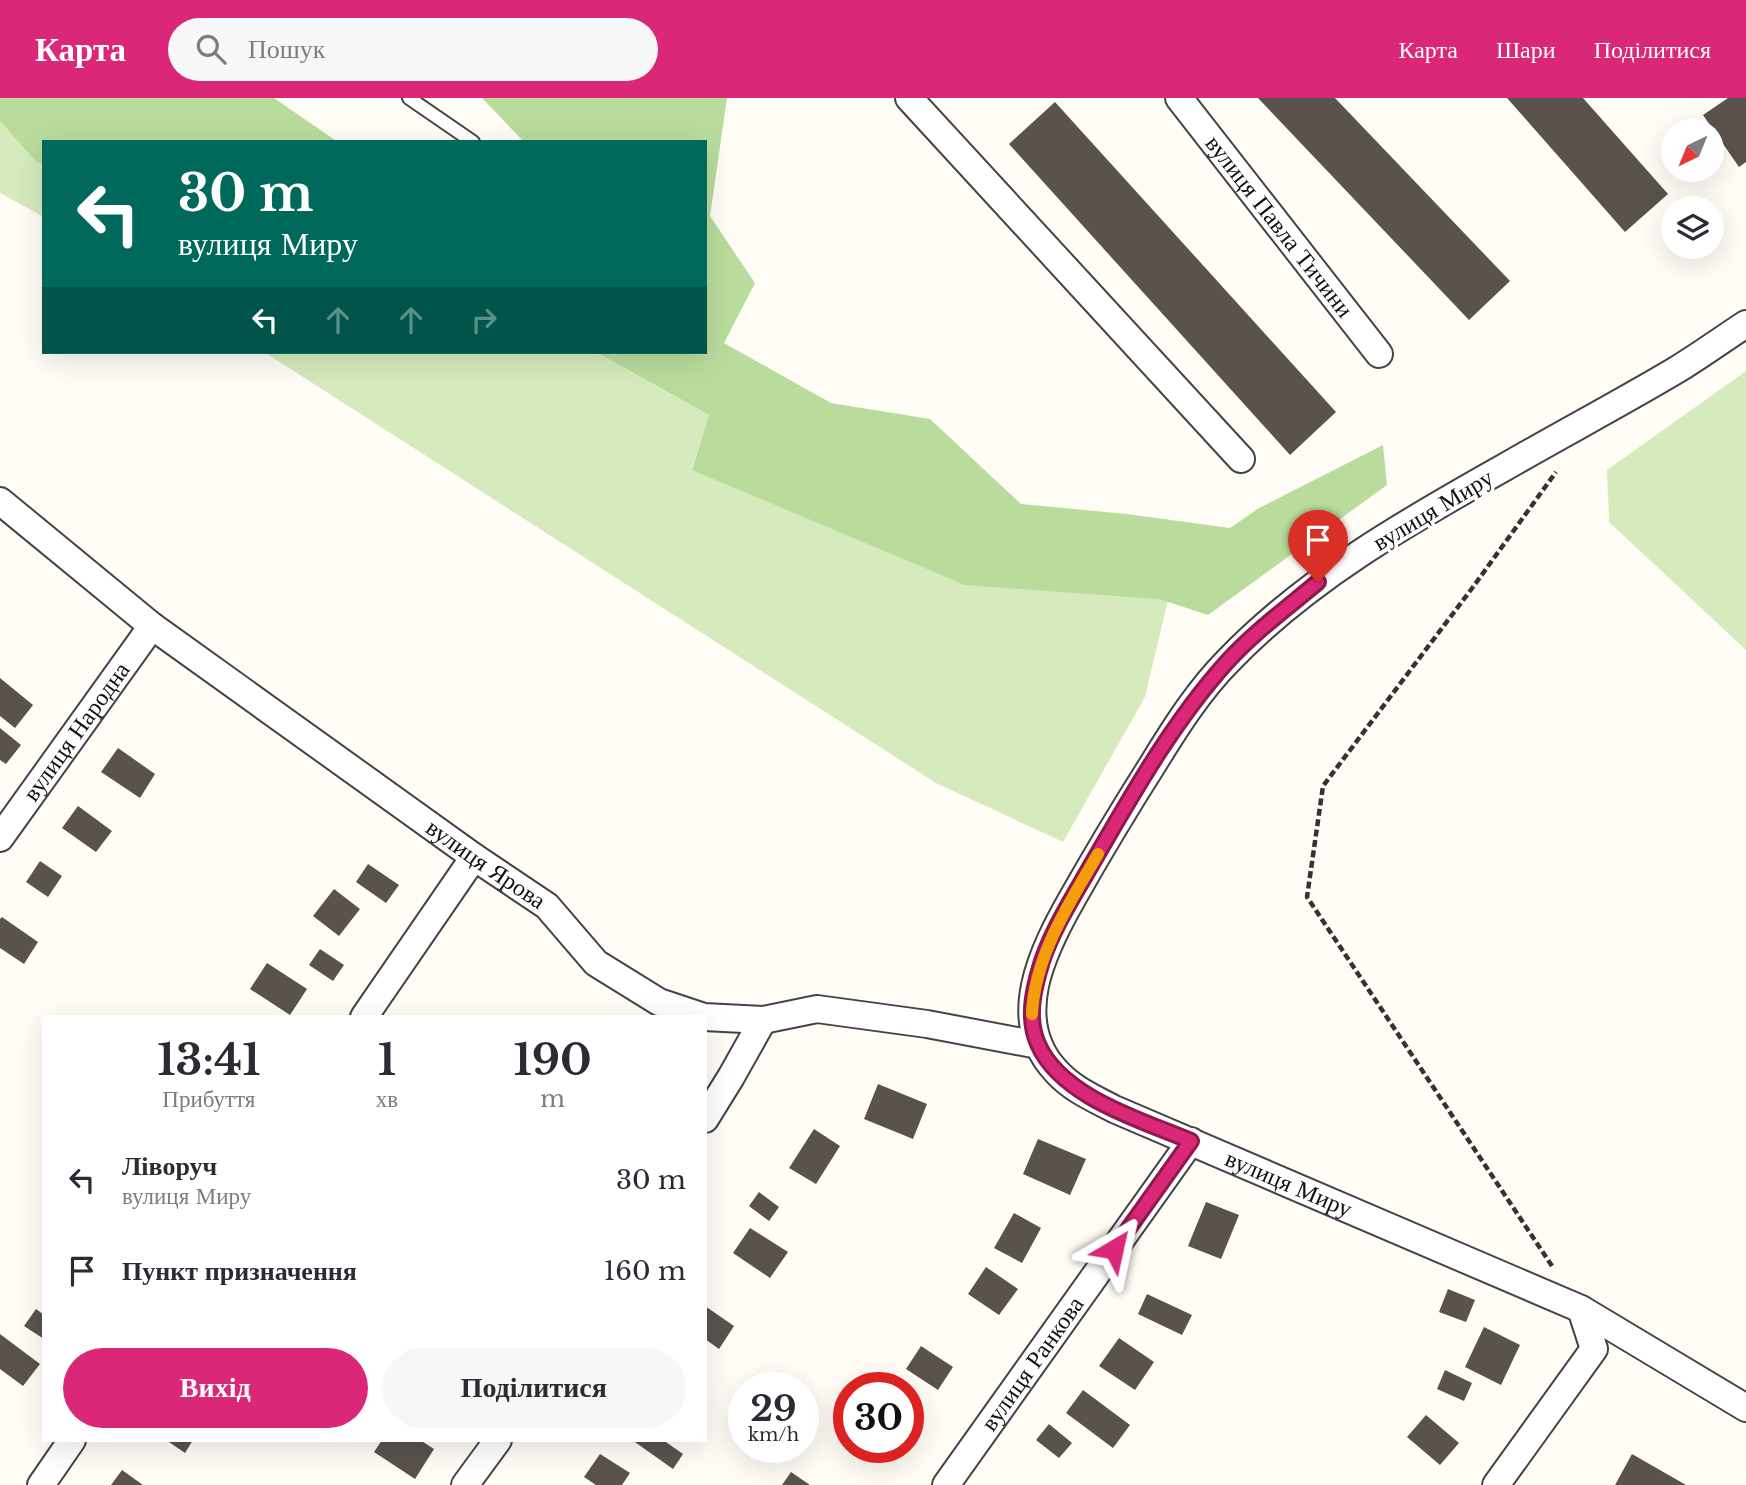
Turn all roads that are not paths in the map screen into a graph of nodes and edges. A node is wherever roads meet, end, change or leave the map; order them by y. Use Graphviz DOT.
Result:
graph roads {
  1 [pos="409,98"];
  2 [pos="909,98"];
  3 [pos="1179,98"];
  4 [pos="470,140"];
  5 [pos="1746,324"];
  6 [pos="1379,354"];
  7 [pos="1241,459"];
  8 [pos="0,501"];
  9 [pos="152,626"];
  10 [pos="0,838"];
  11 [pos="474,856"];
  12 [pos="365,1015"];
  13 [pos="698,1015"];
  14 [pos="707,1017"];
  15 [pos="762,1020"];
  16 [pos="1038,1045"];
  17 [pos="707,1116"];
  18 [pos="1191,1141"];
  19 [pos="1581,1309"];
  20 [pos="1746,1408"];
  21 [pos="71,1442"];
  22 [pos="497,1442"];
  23 [pos="41,1485"];
  24 [pos="465,1485"];
  25 [pos="946,1485"];
  26 [pos="1496,1485"];
  1 -- 4 [label="lane"];
  2 -- 7 [label="street"];
  3 -- 6 [label="street, вулиця Павла Тичини"];
  5 -- 16 [label="street, вулиця Миру"];
  8 -- 9 [label="street, вулиця Ярова"];
  9 -- 10 [label="street, вулиця Народна"];
  9 -- 11 [label="street, вулиця Ярова"];
  11 -- 12 [label="street"];
  11 -- 13 [label="street, вулиця Ярова"];
  14 -- 15 [label="street, вулиця Ярова"];
  15 -- 16 [label="street, вулиця Ярова"];
  15 -- 17 [label="street"];
  16 -- 18 [label="street, вулиця Миру"];
  18 -- 19 [label="street, вулиця Миру"];
  18 -- 25 [label="street, вулиця Ранкова"];
  19 -- 20 [label="street, вулиця Миру"];
  19 -- 26 [label="street"];
  21 -- 23 [label="street"];
  22 -- 24 [label="street"];
}
